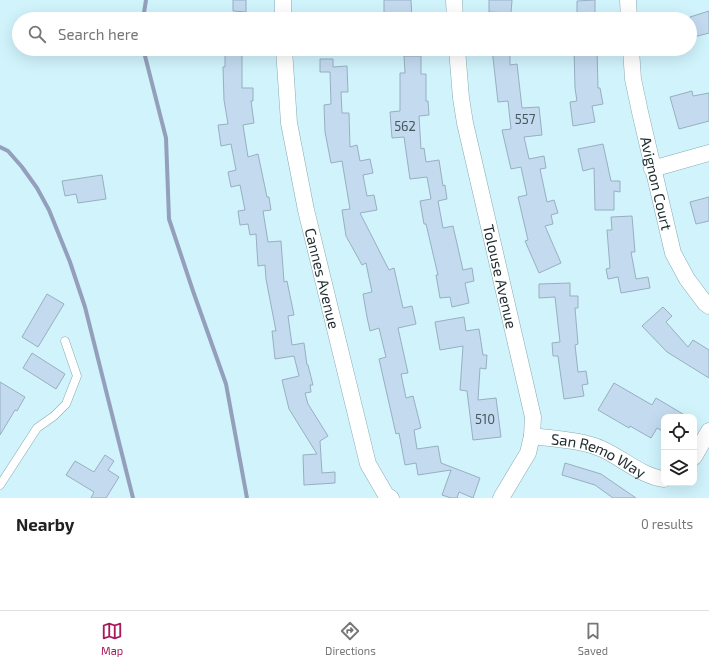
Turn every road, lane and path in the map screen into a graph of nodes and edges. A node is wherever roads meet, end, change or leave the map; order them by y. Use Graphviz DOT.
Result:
graph roads {
  1 [pos="283,0"];
  2 [pos="454,0"];
  3 [pos="628,0"];
  4 [pos="283,12"];
  5 [pos="455,12"];
  6 [pos="629,12"];
  7 [pos="284,56"];
  8 [pos="458,56"];
  9 [pos="631,56"];
  10 [pos="709,153"];
  11 [pos="652,169"];
  12 [pos="709,306"];
  13 [pos="65,341"];
  14 [pos="709,431"];
  15 [pos="532,436"];
  16 [pos="697,452"];
  17 [pos="661,478"];
  18 [pos="0,485"];
  19 [pos="391,498"];
  20 [pos="501,498"];
  1 -- 4 [label="street"];
  2 -- 5 [label="street"];
  3 -- 6 [label="street"];
  7 -- 19 [label="street, Cannes Avenue"];
  8 -- 15 [label="street, Tolouse Avenue"];
  9 -- 11 [label="street, Avignon Court"];
  10 -- 11 [label="street"];
  11 -- 12 [label="street, Avignon Court"];
  13 -- 18 [label="lane"];
  14 -- 16 [label="street"];
  15 -- 17 [label="street, San Remo Way"];
  15 -- 20 [label="street, Tolouse Avenue"];
}
